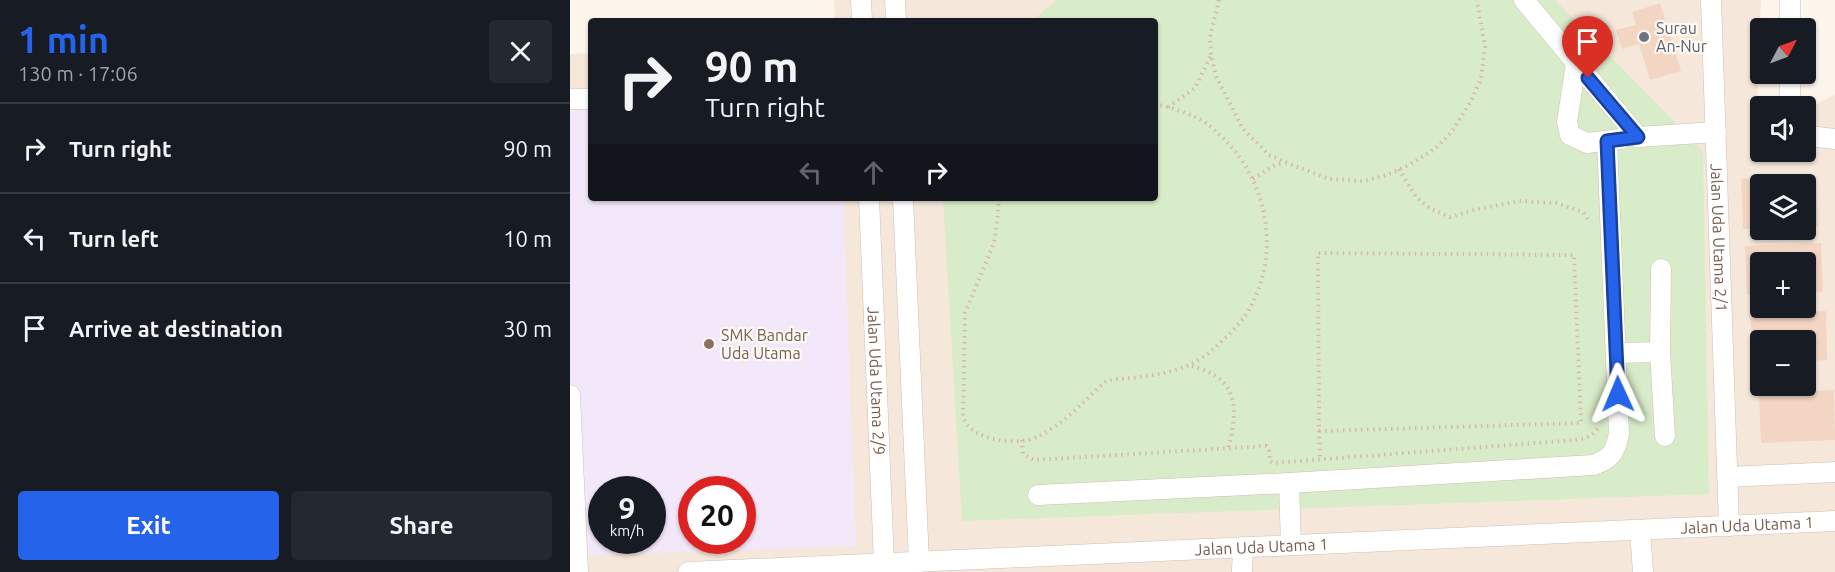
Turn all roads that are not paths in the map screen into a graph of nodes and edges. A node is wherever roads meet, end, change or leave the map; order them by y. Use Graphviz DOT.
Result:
graph roads {
  1 [pos="861,0"];
  2 [pos="895,0"];
  3 [pos="1524,0"];
  4 [pos="1711,0"];
  5 [pos="1790,0"];
  6 [pos="862,18"];
  7 [pos="896,18"];
  8 [pos="1790,18"];
  9 [pos="1576,64"];
  10 [pos="570,99"];
  11 [pos="588,99"];
  12 [pos="1716,132"];
  13 [pos="1638,137"];
  14 [pos="1816,137"];
  15 [pos="1835,139"];
  16 [pos="1607,141"];
  17 [pos="869,201"];
  18 [pos="903,201"];
  19 [pos="1661,269"];
  20 [pos="1660,352"];
  21 [pos="1617,353"];
  22 [pos="570,395"];
  23 [pos="1665,436"];
  24 [pos="1835,472"];
  25 [pos="1728,477"];
  26 [pos="1289,483"];
  27 [pos="1038,495"];
  28 [pos="572,504"];
  29 [pos="1835,521"];
  30 [pos="1729,526"];
  31 [pos="1640,530"];
  32 [pos="1291,545"];
  33 [pos="1243,548"];
  34 [pos="919,562"];
  35 [pos="884,563"];
  36 [pos="578,572"];
  37 [pos="688,572"];
  38 [pos="1242,572"];
  39 [pos="1643,572"];
  1 -- 6 [label="street"];
  2 -- 7 [label="street"];
  3 -- 9 [label="street"];
  4 -- 12 [label="street, Jalan Uda Utama 2/1"];
  5 -- 8 [label="street"];
  9 -- 13 [label="street"];
  9 -- 16 [label="street"];
  10 -- 11 [label="street"];
  12 -- 13 [label="street"];
  12 -- 25 [label="street, Jalan Uda Utama 2/1"];
  13 -- 16 [label="street"];
  14 -- 15 [label="street"];
  16 -- 21 [label="street"];
  17 -- 35 [label="street, Jalan Uda Utama 2/9"];
  18 -- 34 [label="street"];
  19 -- 20 [label="street"];
  20 -- 21 [label="street"];
  20 -- 23 [label="street"];
  21 -- 26 [label="street"];
  22 -- 28 [label="street"];
  24 -- 25 [label="street"];
  25 -- 30 [label="street, Jalan Uda Utama 2/1"];
  26 -- 27 [label="street"];
  26 -- 32 [label="street"];
  28 -- 36 [label="street"];
  29 -- 30 [label="street, Jalan Uda Utama 1"];
  30 -- 31 [label="street, Jalan Uda Utama 1"];
  31 -- 32 [label="street, Jalan Uda Utama 1"];
  31 -- 39 [label="street"];
  32 -- 33 [label="street, Jalan Uda Utama 1"];
  33 -- 34 [label="street, Jalan Uda Utama 1"];
  33 -- 38 [label="street"];
  34 -- 35 [label="street, Jalan Uda Utama 1"];
  35 -- 37 [label="street, Jalan Uda Utama 1"];
}
